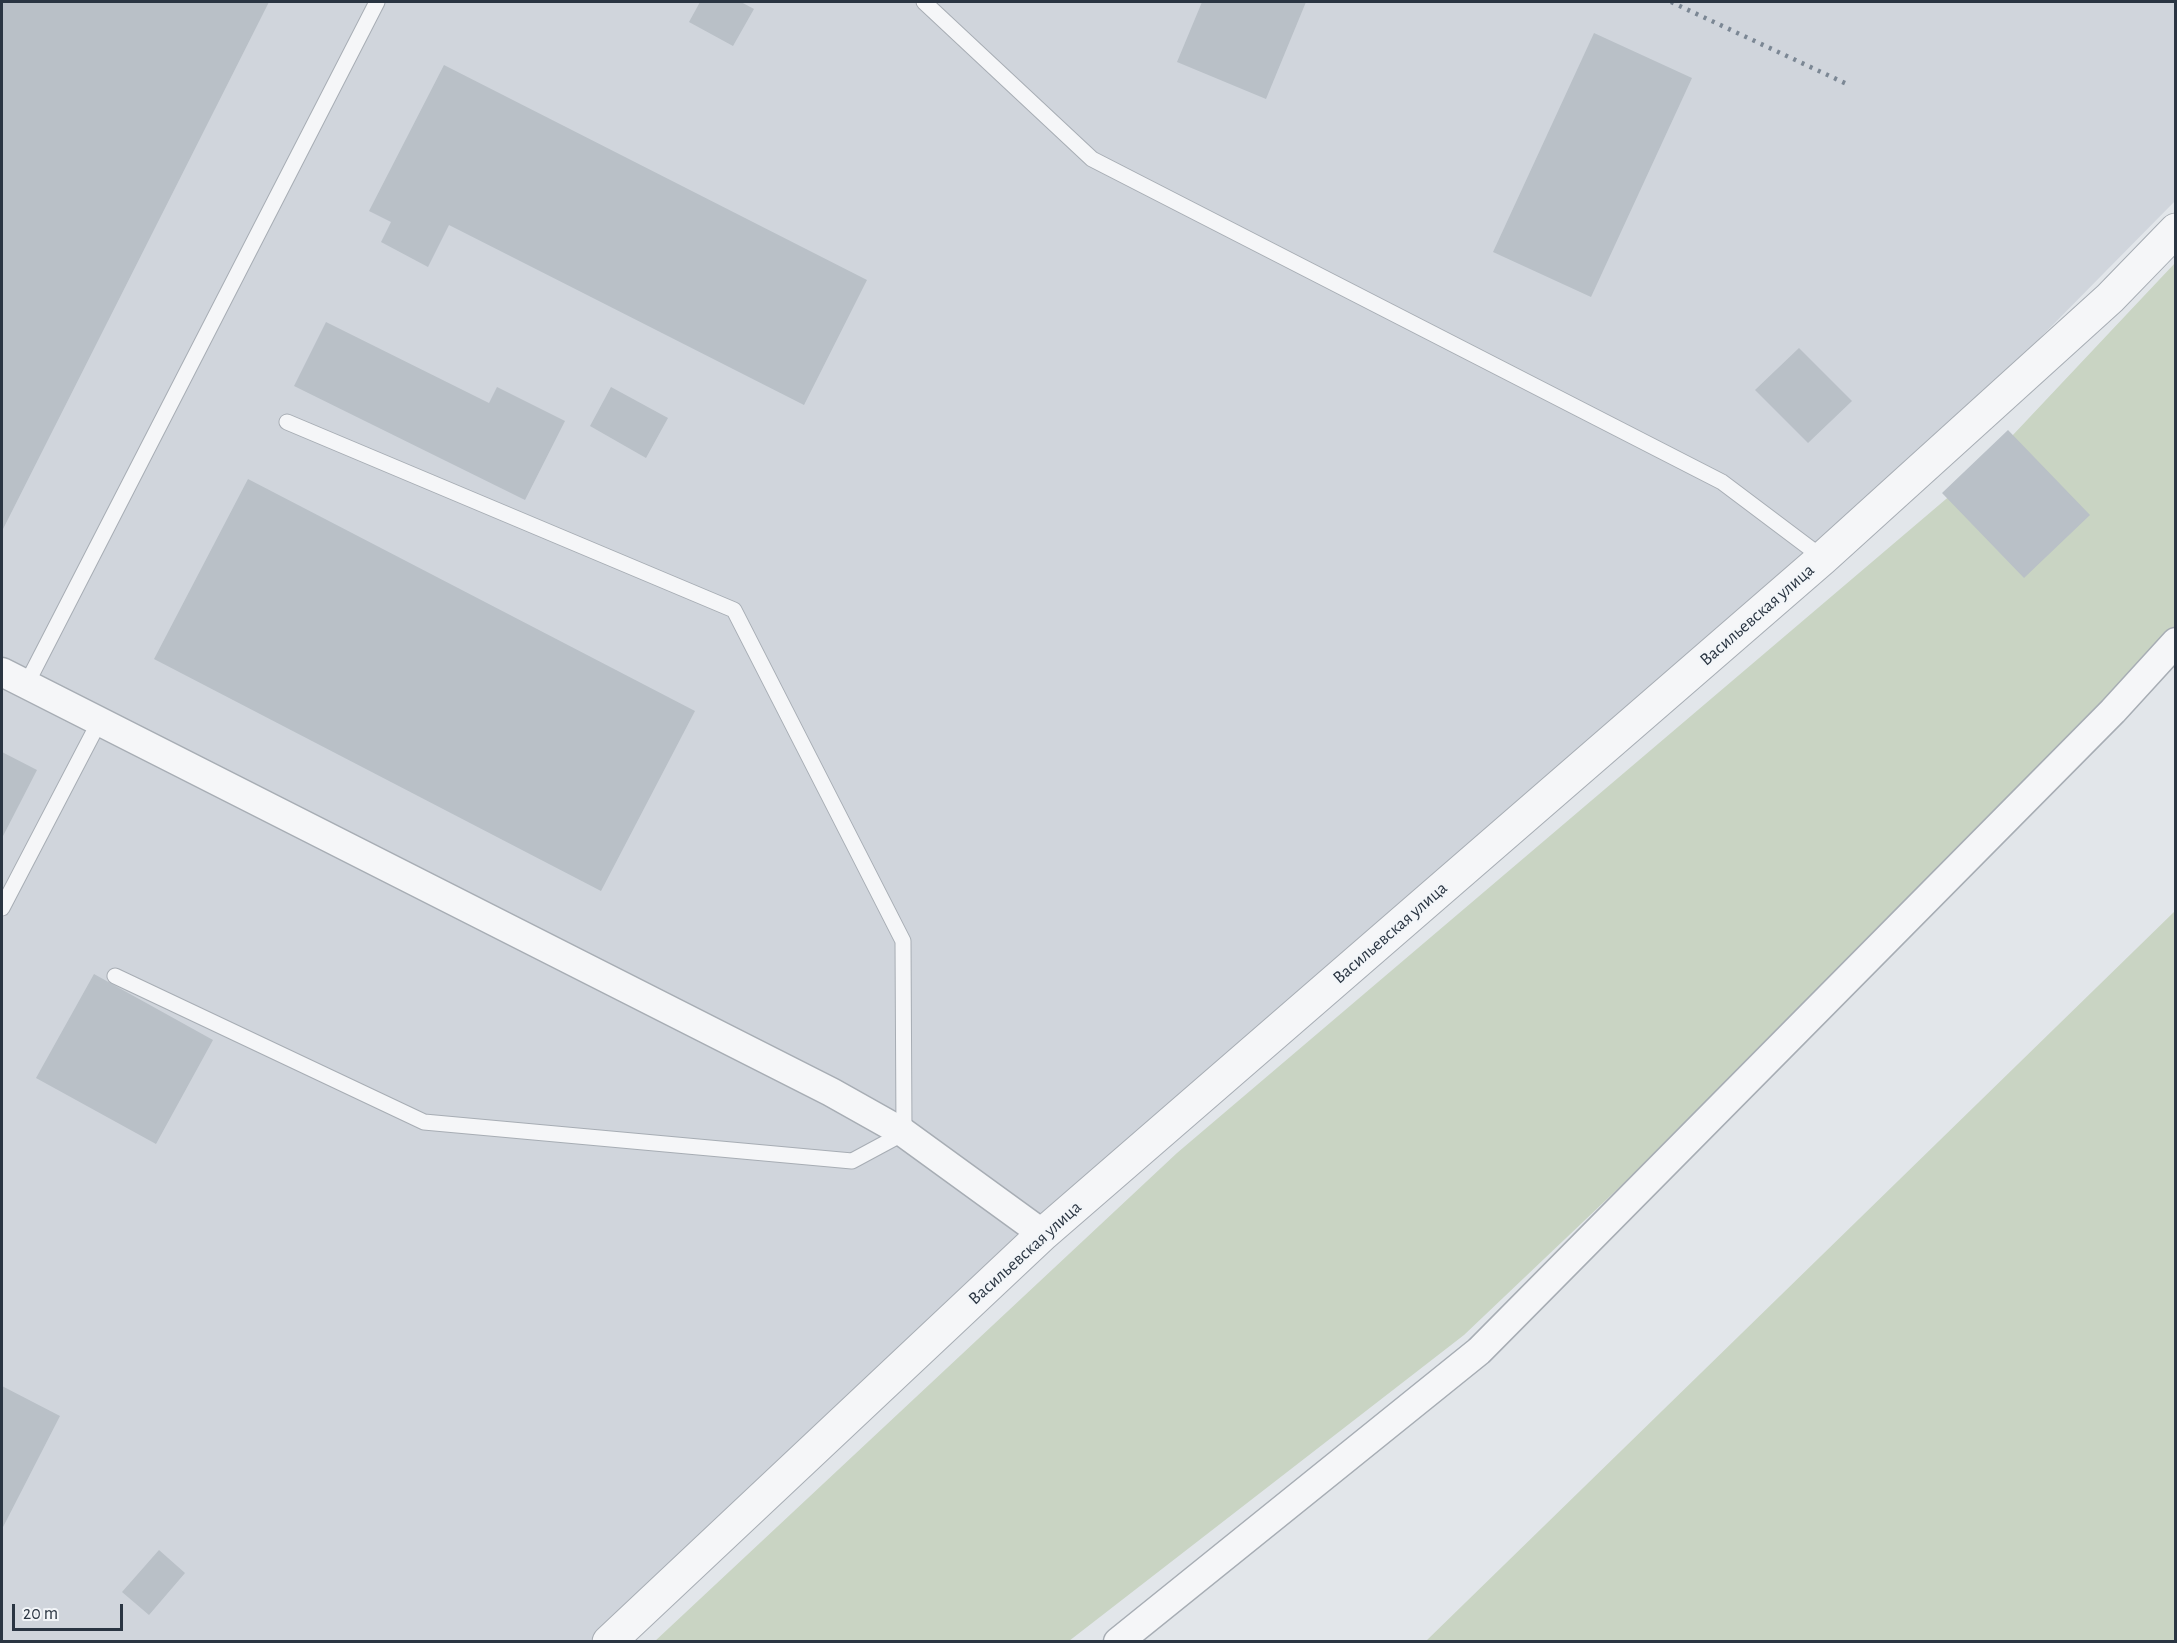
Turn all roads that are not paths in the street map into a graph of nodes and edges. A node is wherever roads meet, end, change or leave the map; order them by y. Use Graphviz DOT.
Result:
graph roads {
  1 [pos="377,2"];
  2 [pos="924,2"];
  3 [pos="2175,230"];
  4 [pos="287,422"];
  5 [pos="1823,558"];
  6 [pos="2175,642"];
  7 [pos="14,678"];
  8 [pos="99,722"];
  9 [pos="2,908"];
  10 [pos="115,976"];
  11 [pos="904,1133"];
  12 [pos="1043,1234"];
  13 [pos="609,1641"];
  14 [pos="1118,1641"];
  1 -- 7 [label="lane"];
  2 -- 5 [label="lane"];
  3 -- 5 [label="street, Васильевская улица"];
  4 -- 11 [label="lane"];
  5 -- 12 [label="street, Васильевская улица"];
  6 -- 14 [label="street"];
  7 -- 8 [label="street"];
  8 -- 9 [label="lane"];
  8 -- 11 [label="street"];
  10 -- 11 [label="lane"];
  11 -- 12 [label="street"];
  12 -- 13 [label="street, Васильевская улица"];
}
